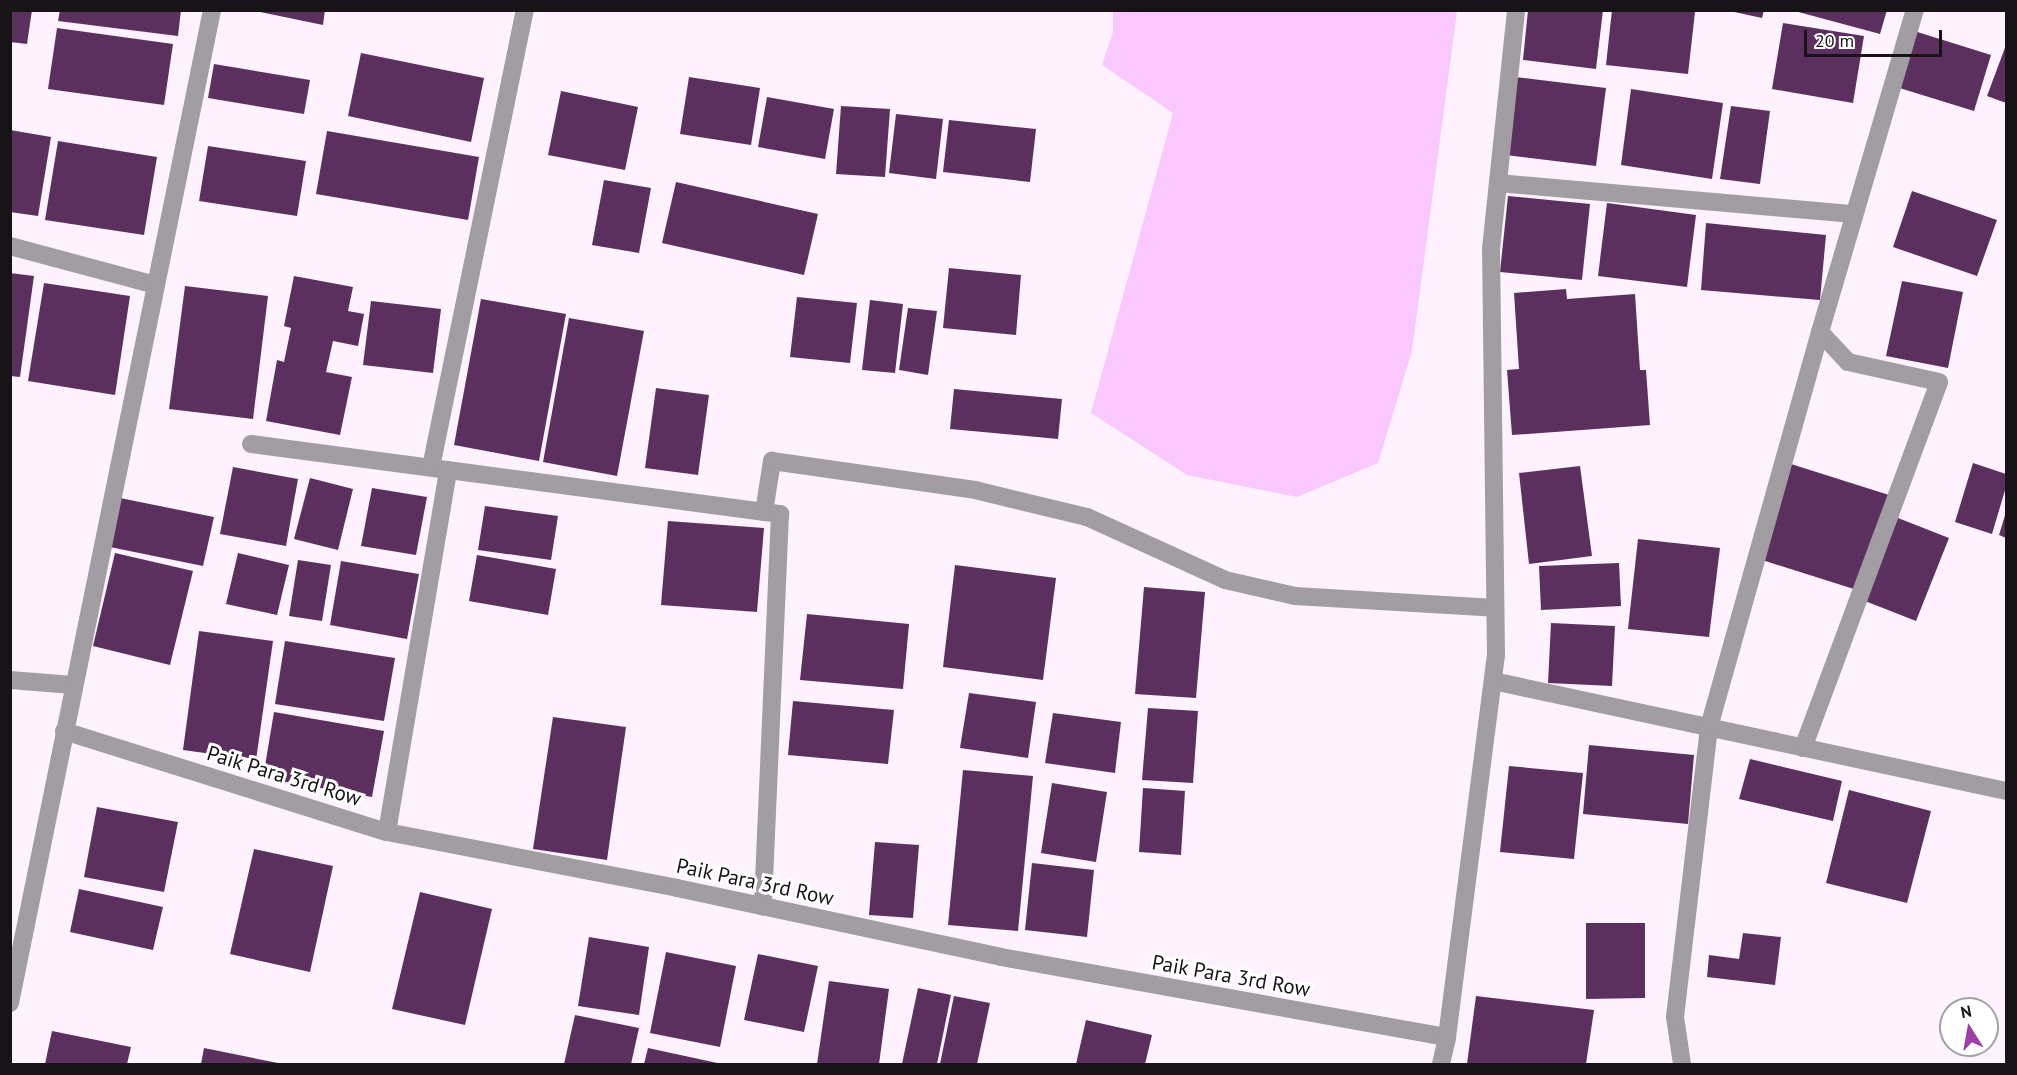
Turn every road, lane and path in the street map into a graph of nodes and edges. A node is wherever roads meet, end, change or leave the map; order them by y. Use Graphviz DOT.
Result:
graph roads {
  1 [pos="212,10"];
  2 [pos="525,10"];
  3 [pos="1516,10"];
  4 [pos="1916,10"];
  5 [pos="1498,183"];
  6 [pos="1854,214"];
  7 [pos="10,246"];
  8 [pos="156,285"];
  9 [pos="1820,332"];
  10 [pos="251,444"];
  11 [pos="440,469"];
  12 [pos="764,512"];
  13 [pos="1495,608"];
  14 [pos="10,680"];
  15 [pos="1493,681"];
  16 [pos="73,685"];
  17 [pos="1709,727"];
  18 [pos="64,731"];
  19 [pos="1803,748"];
  20 [pos="2007,791"];
  21 [pos="387,832"];
  22 [pos="763,907"];
  23 [pos="10,1003"];
  24 [pos="1447,1037"];
  25 [pos="1440,1065"];
  26 [pos="1682,1065"];
  1 -- 8 [label="street"];
  2 -- 11 [label="street"];
  3 -- 5 [label="street"];
  4 -- 6 [label="street"];
  5 -- 6 [label="street"];
  5 -- 13 [label="street"];
  6 -- 9 [label="street"];
  7 -- 8 [label="street"];
  8 -- 16 [label="street"];
  9 -- 17 [label="street"];
  9 -- 19 [label="street"];
  10 -- 11 [label="street"];
  11 -- 12 [label="street"];
  11 -- 21 [label="street"];
  12 -- 13 [label="street"];
  12 -- 22 [label="street"];
  13 -- 15 [label="street"];
  14 -- 16 [label="street"];
  15 -- 17 [label="street"];
  15 -- 24 [label="street"];
  16 -- 18 [label="street"];
  17 -- 19 [label="street"];
  17 -- 26 [label="street"];
  18 -- 21 [label="street, Paik Para 3rd Row"];
  18 -- 23 [label="street"];
  19 -- 20 [label="street"];
  21 -- 22 [label="street, Paik Para 3rd Row"];
  22 -- 24 [label="street, Paik Para 3rd Row"];
  24 -- 25 [label="street"];
}
